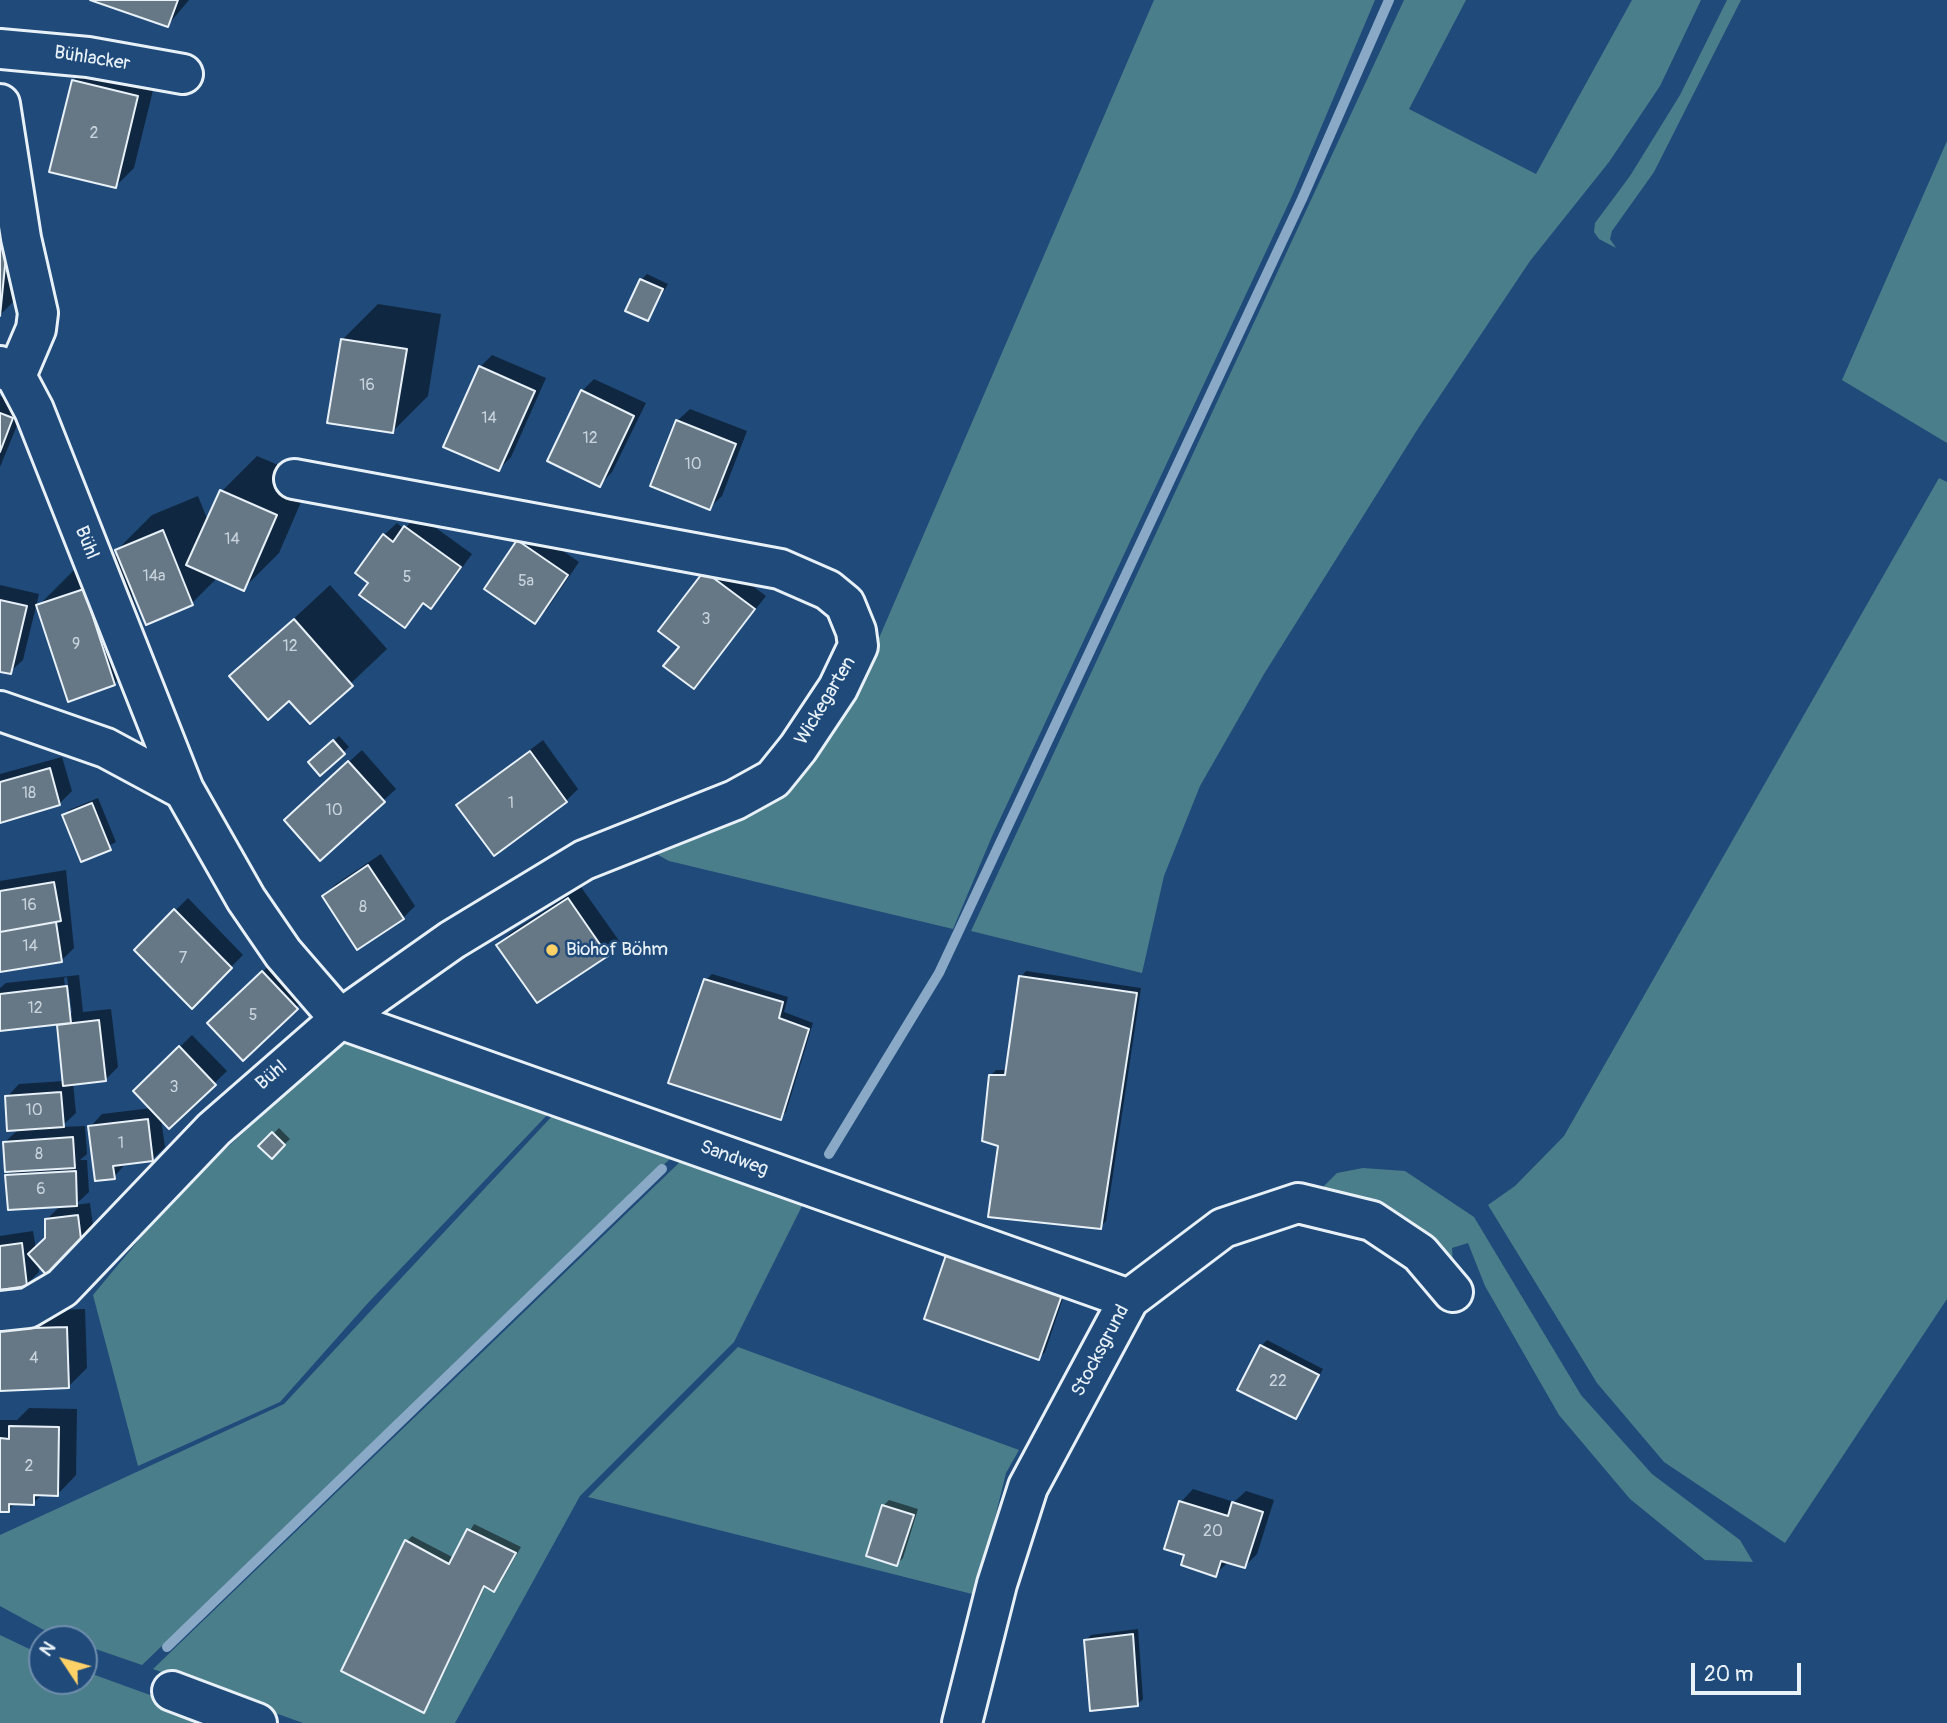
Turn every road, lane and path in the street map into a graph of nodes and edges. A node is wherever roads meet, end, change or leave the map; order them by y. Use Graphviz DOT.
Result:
graph roads {
  1 [pos="0,49"];
  2 [pos="183,74"];
  3 [pos="0,104"];
  4 [pos="8,371"];
  5 [pos="294,479"];
  6 [pos="0,711"];
  7 [pos="184,790"];
  8 [pos="340,1019"];
  9 [pos="1453,1292"];
  10 [pos="1129,1299"];
  11 [pos="0,1311"];
  12 [pos="172,1691"];
  13 [pos="257,1723"];
  14 [pos="962,1723"];
  1 -- 2 [label="street, Bühlacker"];
  3 -- 4 [label="street, Bühl"];
  4 -- 7 [label="street, Bühl"];
  5 -- 8 [label="street, Wickegarten"];
  6 -- 7 [label="street"];
  7 -- 8 [label="street, Bühl"];
  8 -- 10 [label="street, Sandweg"];
  8 -- 11 [label="street, Bühl"];
  9 -- 10 [label="street, Stocksgrund"];
  10 -- 14 [label="street, Stocksgrund"];
  12 -- 13 [label="street"];
}
